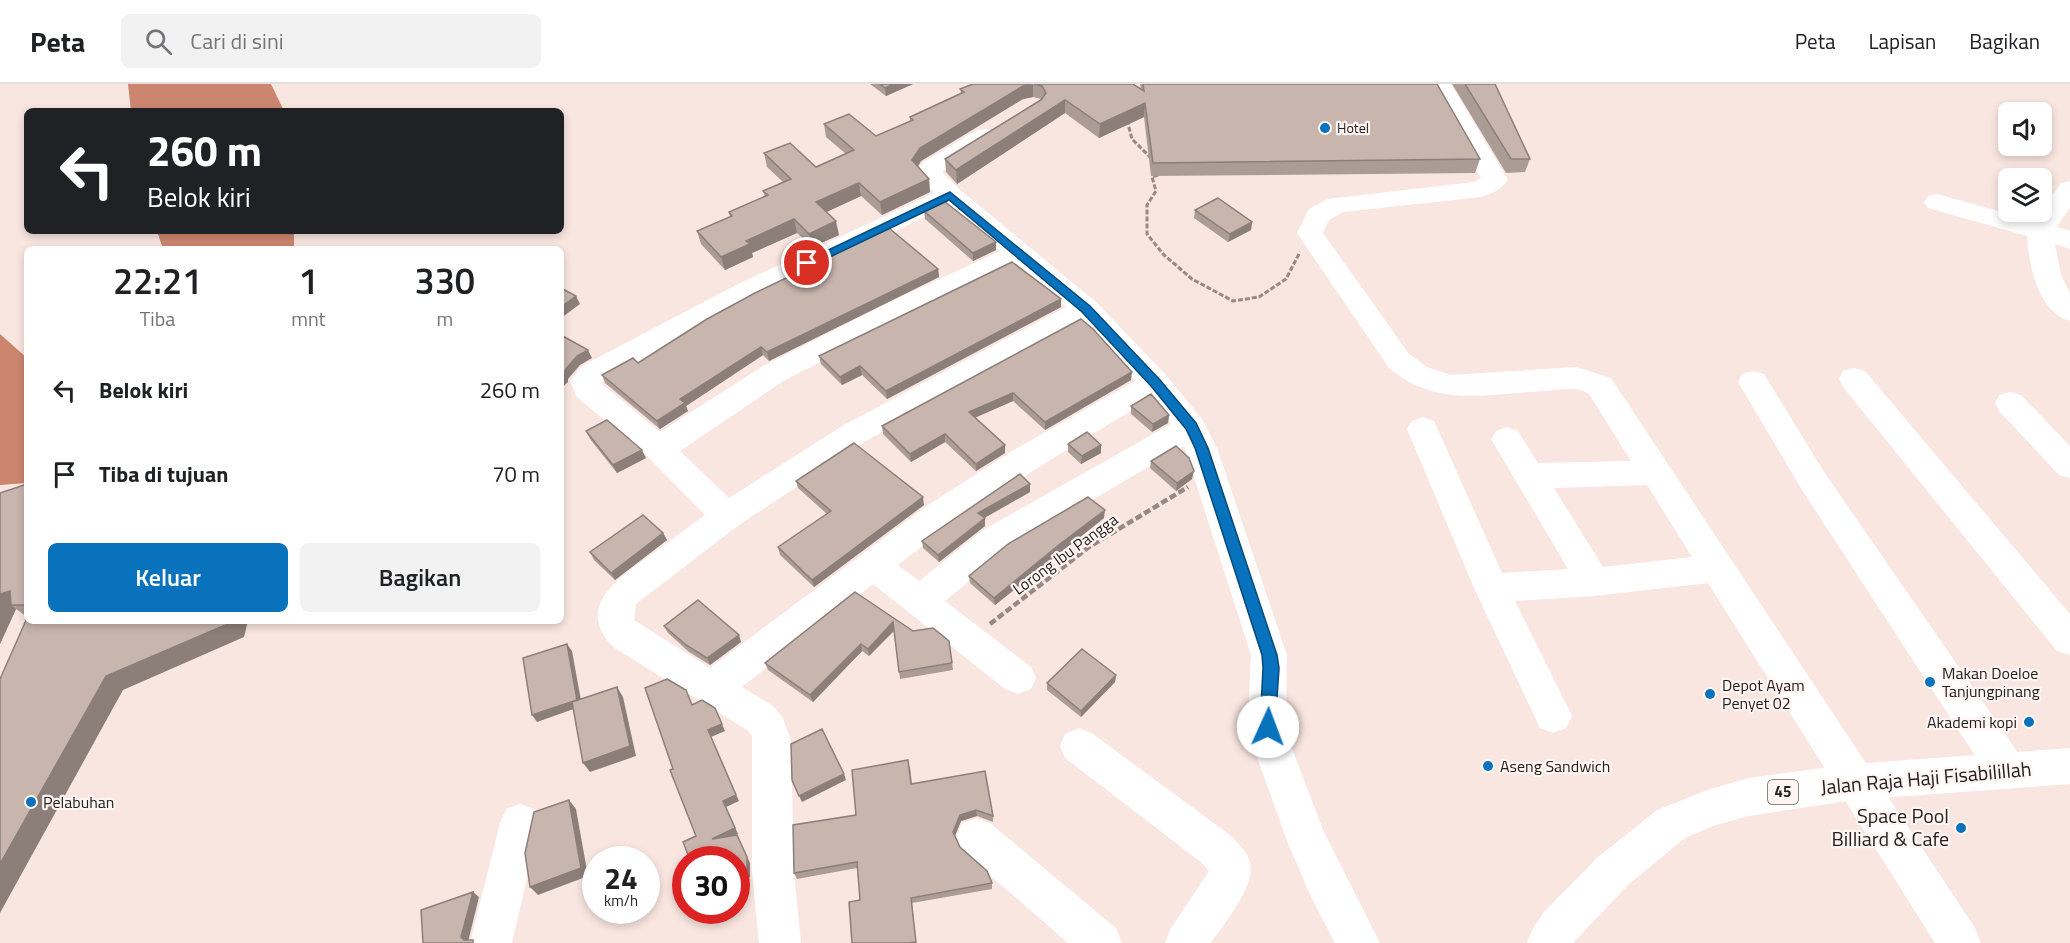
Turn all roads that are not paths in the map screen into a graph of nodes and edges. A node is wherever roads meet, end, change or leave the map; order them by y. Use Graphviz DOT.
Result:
graph roads {
  1 [pos="1439,84"];
  2 [pos="1012,119"];
  3 [pos="2070,189"];
  4 [pos="950,195"];
  5 [pos="1938,202"];
  6 [pos="2040,232"];
  7 [pos="2070,240"];
  8 [pos="1020,253"];
  9 [pos="1086,309"];
  10 [pos="2070,311"];
  11 [pos="1854,379"];
  12 [pos="1753,382"];
  13 [pos="1155,383"];
  14 [pos="574,388"];
  15 [pos="2010,403"];
  16 [pos="1191,427"];
  17 [pos="1423,429"];
  18 [pos="1507,439"];
  19 [pos="659,449"];
  20 [pos="2070,466"];
  21 [pos="1657,472"];
  22 [pos="1530,476"];
  23 [pos="727,516"];
  24 [pos="872,564"];
  25 [pos="1715,568"];
  26 [pos="1594,582"];
  27 [pos="1491,588"];
  28 [pos="920,601"];
  29 [pos="2070,640"];
  30 [pos="1018,678"];
  31 [pos="711,689"];
  32 [pos="1554,716"];
  33 [pos="1079,746"];
  34 [pos="2070,766"];
  35 [pos="2007,770"];
  36 [pos="1853,782"];
  37 [pos="520,823"];
  38 [pos="976,837"];
  39 [pos="491,943"];
  40 [pos="780,943"];
  41 [pos="1101,943"];
  42 [pos="1186,943"];
  43 [pos="1359,943"];
  44 [pos="1548,943"];
  45 [pos="1960,943"];
  1 -- 21 [label="main road"];
  2 -- 4 [label="main road"];
  3 -- 6 [label="main road"];
  4 -- 8 [label="main road"];
  4 -- 14 [label="main road"];
  5 -- 6 [label="main road"];
  6 -- 7 [label="main road"];
  6 -- 10 [label="main road"];
  8 -- 9 [label="main road"];
  8 -- 19 [label="main road"];
  9 -- 13 [label="main road"];
  9 -- 23 [label="main road"];
  11 -- 29 [label="main road"];
  12 -- 35 [label="main road"];
  13 -- 16 [label="main road"];
  13 -- 24 [label="main road"];
  14 -- 19 [label="main road"];
  15 -- 20 [label="main road"];
  16 -- 28 [label="main road"];
  16 -- 43 [label="main road"];
  17 -- 27 [label="main road"];
  18 -- 22 [label="main road"];
  19 -- 23 [label="main road"];
  21 -- 22 [label="main road"];
  21 -- 25 [label="main road"];
  22 -- 26 [label="main road"];
  23 -- 31 [label="main road"];
  24 -- 28 [label="main road"];
  24 -- 31 [label="main road"];
  25 -- 26 [label="main road"];
  25 -- 36 [label="main road"];
  26 -- 27 [label="main road"];
  27 -- 32 [label="main road"];
  28 -- 30 [label="main road"];
  31 -- 40 [label="main road"];
  33 -- 42 [label="main road"];
  34 -- 35 [label="main road, Jalan Raja Haji Fisabilillah / 45"];
  35 -- 36 [label="main road, Jalan Raja Haji Fisabilillah / 45"];
  36 -- 44 [label="main road, Jalan Raja Haji Fisabilillah / 45"];
  36 -- 45 [label="main road"];
  37 -- 39 [label="main road"];
  38 -- 41 [label="main road"];
}
